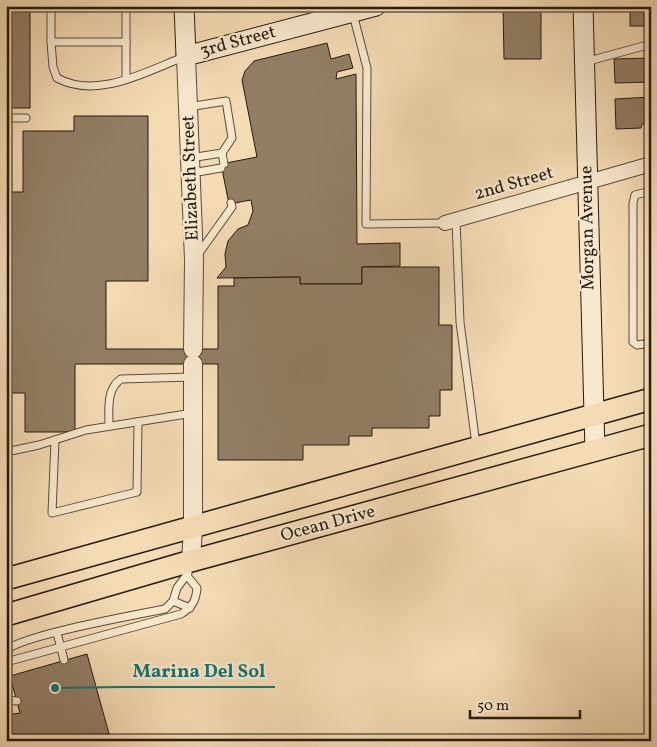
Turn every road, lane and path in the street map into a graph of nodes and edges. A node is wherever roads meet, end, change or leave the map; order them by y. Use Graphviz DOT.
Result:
graph roads {
  1 [pos="51,6"];
  2 [pos="126,6"];
  3 [pos="184,6"];
  4 [pos="376,6"];
  5 [pos="583,6"];
  6 [pos="353,12"];
  7 [pos="50,42"];
  8 [pos="126,42"];
  9 [pos="651,44"];
  10 [pos="186,56"];
  11 [pos="584,62"];
  12 [pos="126,79"];
  13 [pos="188,106"];
  14 [pos="6,118"];
  15 [pos="26,118"];
  16 [pos="222,153"];
  17 [pos="651,164"];
  18 [pos="190,165"];
  19 [pos="587,182"];
  20 [pos="651,191"];
  21 [pos="231,203"];
  22 [pos="451,222"];
  23 [pos="194,260"];
  24 [pos="651,343"];
  25 [pos="193,363"];
  26 [pos="651,399"];
  27 [pos="193,413"];
  28 [pos="593,415"];
  29 [pos="138,422"];
  30 [pos="109,426"];
  31 [pos="651,435"];
  32 [pos="55,440"];
  33 [pos="477,448"];
  34 [pos="595,451"];
  35 [pos="6,452"];
  36 [pos="193,528"];
  37 [pos="189,569"];
  38 [pos="6,579"];
  39 [pos="173,601"];
  40 [pos="190,608"];
  41 [pos="6,615"];
  42 [pos="57,633"];
  43 [pos="60,647"];
  44 [pos="6,651"];
  45 [pos="64,660"];
  46 [pos="6,662"];
  47 [pos="6,700"];
  48 [pos="17,701"];
  1 -- 7 [label="lane"];
  2 -- 8 [label="lane"];
  3 -- 10 [label="main road, Elizabeth Street"];
  4 -- 6 [label="main road, 3rd Street"];
  5 -- 11 [label="main road, Morgan Avenue"];
  6 -- 10 [label="main road, 3rd Street"];
  6 -- 22 [label="lane"];
  7 -- 8 [label="lane"];
  7 -- 12 [label="lane"];
  8 -- 12 [label="lane"];
  9 -- 11 [label="lane"];
  10 -- 12 [label="lane"];
  10 -- 13 [label="street, Elizabeth Street"];
  11 -- 19 [label="main road, Morgan Avenue"];
  13 -- 16 [label="lane"];
  13 -- 18 [label="street, Elizabeth Street"];
  14 -- 15 [label="lane"];
  16 -- 18 [label="lane"];
  16 -- 18 [label="lane"];
  17 -- 19 [label="street, 2nd Street"];
  18 -- 23 [label="street, Elizabeth Street"];
  19 -- 22 [label="street, 2nd Street"];
  19 -- 28 [label="main road, Morgan Avenue"];
  20 -- 24 [label="lane"];
  21 -- 23 [label="lane"];
  22 -- 33 [label="lane"];
  23 -- 25 [label="street, Elizabeth Street"];
  25 -- 27 [label="street, Elizabeth Street"];
  25 -- 30 [label="lane"];
  26 -- 28 [label="main road, Ocean Drive"];
  27 -- 29 [label="lane"];
  27 -- 36 [label="street, Elizabeth Street"];
  28 -- 33 [label="main road, Ocean Drive"];
  28 -- 34 [label="main road, Morgan Avenue"];
  29 -- 30 [label="lane"];
  29 -- 32 [label="lane"];
  30 -- 32 [label="lane"];
  31 -- 34 [label="main road, Ocean Drive"];
  32 -- 35 [label="lane"];
  33 -- 36 [label="main road, Ocean Drive"];
  34 -- 37 [label="main road, Ocean Drive"];
  36 -- 37 [label="street, Elizabeth Street"];
  36 -- 38 [label="main road, Ocean Drive"];
  37 -- 39 [label="lane"];
  37 -- 40 [label="lane"];
  37 -- 41 [label="main road, Ocean Drive"];
  39 -- 40 [label="lane"];
  39 -- 42 [label="lane"];
  40 -- 43 [label="lane"];
  42 -- 43 [label="lane"];
  42 -- 44 [label="lane"];
  43 -- 45 [label="lane"];
  43 -- 46 [label="lane"];
  47 -- 48 [label="lane"];
}
